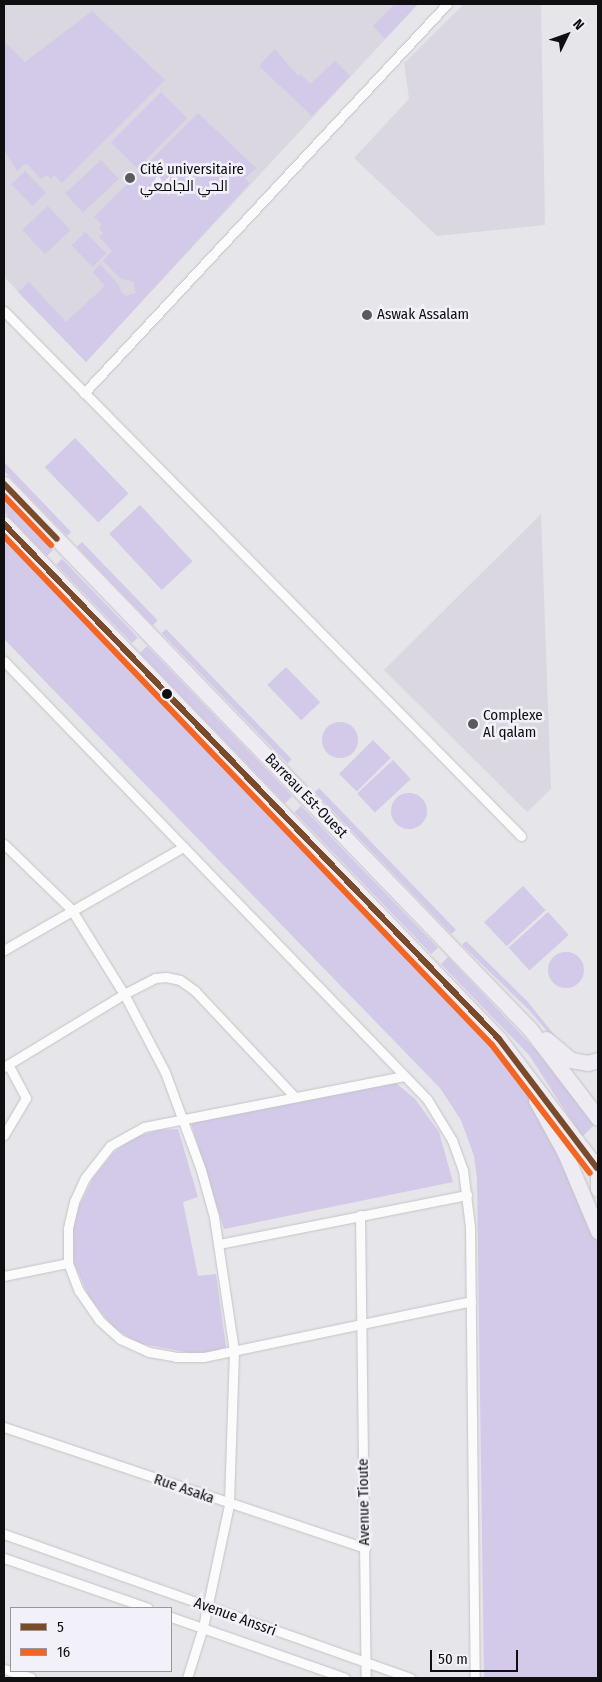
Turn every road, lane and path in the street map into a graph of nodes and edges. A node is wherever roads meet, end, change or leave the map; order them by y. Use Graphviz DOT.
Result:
graph roads {
  1 [pos="447,4"];
  2 [pos="4,311"];
  3 [pos="84,393"];
  4 [pos="4,484"];
  5 [pos="4,524"];
  6 [pos="4,661"];
  7 [pos="521,836"];
  8 [pos="4,846"];
  9 [pos="183,846"];
  10 [pos="71,909"];
  11 [pos="4,950"];
  12 [pos="124,994"];
  13 [pos="530,1029"];
  14 [pos="598,1060"];
  15 [pos="6,1066"];
  16 [pos="404,1076"];
  17 [pos="530,1077"];
  18 [pos="294,1097"];
  19 [pos="182,1117"];
  20 [pos="598,1118"];
  21 [pos="4,1134"];
  22 [pos="597,1165"];
  23 [pos="598,1189"];
  24 [pos="467,1195"];
  25 [pos="360,1215"];
  26 [pos="598,1231"];
  27 [pos="219,1244"];
  28 [pos="68,1263"];
  29 [pos="4,1276"];
  30 [pos="471,1301"];
  31 [pos="362,1325"];
  32 [pos="234,1351"];
  33 [pos="4,1427"];
  34 [pos="229,1504"];
  35 [pos="4,1534"];
  36 [pos="365,1548"];
  37 [pos="4,1558"];
  38 [pos="145,1607"];
  39 [pos="208,1607"];
  40 [pos="172,1616"];
  41 [pos="203,1627"];
  42 [pos="366,1664"];
  43 [pos="5,1673"];
  44 [pos="30,1678"];
  45 [pos="187,1678"];
  46 [pos="345,1678"];
  47 [pos="366,1678"];
  48 [pos="410,1678"];
  49 [pos="475,1678"];
  1 -- 3 [label="street"];
  2 -- 3 [label="street"];
  3 -- 7 [label="street"];
  4 -- 13 [label="main road, Barreau Est-Ouest"];
  5 -- 17 [label="main road, Barreau Est-Ouest"];
  6 -- 9 [label="street"];
  8 -- 10 [label="street"];
  9 -- 10 [label="street"];
  9 -- 16 [label="street"];
  10 -- 11 [label="street"];
  10 -- 12 [label="street"];
  12 -- 15 [label="street"];
  12 -- 18 [label="street"];
  12 -- 19 [label="street"];
  13 -- 14 [label="main road"];
  13 -- 20 [label="main road, Barreau Est-Ouest"];
  15 -- 21 [label="street"];
  16 -- 18 [label="street"];
  16 -- 24 [label="street"];
  17 -- 22 [label="main road, Barreau Est-Ouest"];
  17 -- 26 [label="main road"];
  18 -- 19 [label="street"];
  19 -- 27 [label="street"];
  19 -- 28 [label="street"];
  22 -- 23 [label="main road"];
  24 -- 25 [label="street"];
  24 -- 30 [label="street"];
  25 -- 27 [label="street"];
  25 -- 31 [label="street, Avenue Tioute"];
  27 -- 32 [label="street"];
  28 -- 29 [label="street"];
  28 -- 32 [label="street"];
  30 -- 31 [label="street"];
  30 -- 49 [label="street"];
  31 -- 32 [label="street"];
  31 -- 36 [label="street, Avenue Tioute"];
  32 -- 34 [label="street"];
  33 -- 34 [label="street, Rue Asaka"];
  34 -- 36 [label="street, Rue Asaka"];
  34 -- 39 [label="street"];
  35 -- 39 [label="street, Avenue Anssri"];
  36 -- 42 [label="street, Avenue Tioute"];
  37 -- 38 [label="street"];
  39 -- 41 [label="street"];
  39 -- 42 [label="street, Avenue Anssri"];
  40 -- 41 [label="street, Avenue Anssri"];
  41 -- 45 [label="street"];
  41 -- 46 [label="street, Avenue Anssri"];
  42 -- 47 [label="street, Avenue Tioute"];
  42 -- 48 [label="street, Avenue Anssri"];
  43 -- 44 [label="street"];
}
